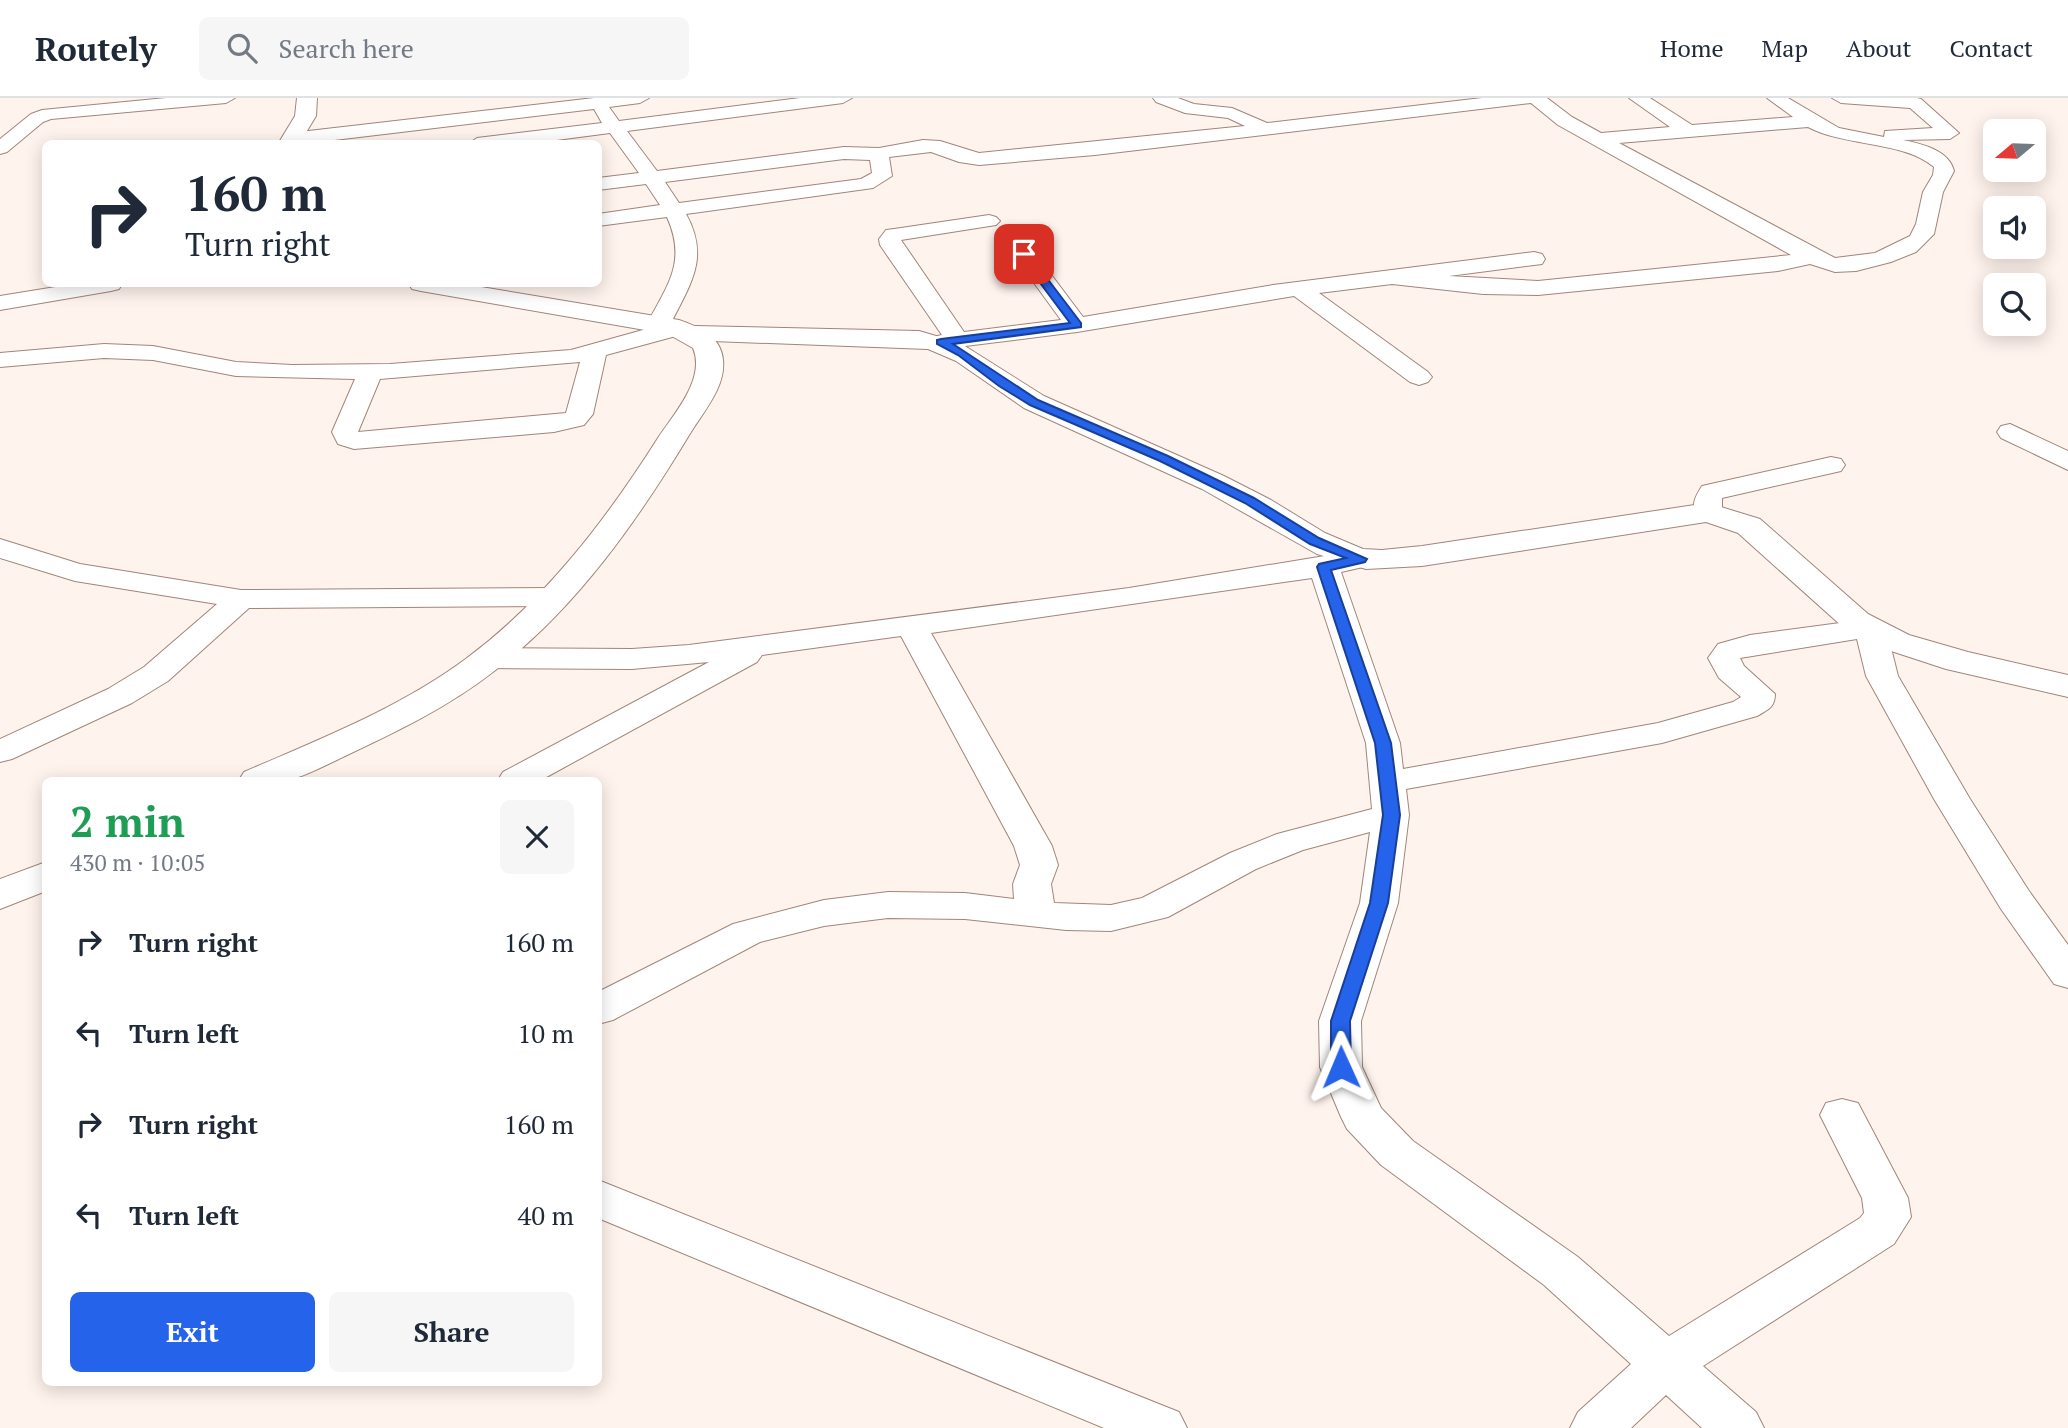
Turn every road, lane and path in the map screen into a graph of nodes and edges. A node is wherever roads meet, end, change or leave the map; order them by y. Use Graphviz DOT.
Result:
graph roads {
  1 [pos="226,98"];
  2 [pos="307,98"];
  3 [pos="640,98"];
  4 [pos="843,98"];
  5 [pos="1162,98"];
  6 [pos="1424,98"];
  7 [pos="1528,98"];
  8 [pos="1536,98"];
  9 [pos="1638,98"];
  10 [pos="1776,98"];
  11 [pos="1841,98"];
  12 [pos="597,103"];
  13 [pos="1446,107"];
  14 [pos="1811,121"];
  15 [pos="613,125"];
  16 [pos="1266,129"];
  17 [pos="1689,132"];
  18 [pos="341,137"];
  19 [pos="1598,139"];
  20 [pos="291,140"];
  21 [pos="303,140"];
  22 [pos="506,140"];
  23 [pos="1885,141"];
  24 [pos="0,148"];
  25 [pos="879,153"];
  26 [pos="650,177"];
  27 [pos="602,183"];
  28 [pos="673,210"];
  29 [pos="602,219"];
  30 [pos="989,221"];
  31 [pos="1024,254"];
  32 [pos="1806,254"];
  33 [pos="1534,259"];
  34 [pos="1392,276"];
  35 [pos="93,287"];
  36 [pos="438,287"];
  37 [pos="1299,289"];
  38 [pos="0,303"];
  39 [pos="1077,325"];
  40 [pos="678,329"];
  41 [pos="949,341"];
  42 [pos="595,351"];
  43 [pos="0,360"];
  44 [pos="371,371"];
  45 [pos="1419,377"];
  46 [pos="2010,432"];
  47 [pos="2068,462"];
  48 [pos="1830,464"];
  49 [pos="1708,512"];
  50 [pos="4,553"];
  51 [pos="1342,563"];
  52 [pos="554,597"];
  53 [pos="241,599"];
  54 [pos="910,624"];
  55 [pos="1870,628"];
  56 [pos="761,647"];
  57 [pos="489,658"];
  58 [pos="2068,686"];
  59 [pos="0,752"];
  60 [pos="265,777"];
  61 [pos="522,777"];
  62 [pos="1390,798"];
  63 [pos="42,877"];
  64 [pos="0,895"];
  65 [pos="1039,914"];
  66 [pos="2068,974"];
  67 [pos="602,1008"];
  68 [pos="1842,1115"];
  69 [pos="602,1200"];
  70 [pos="1665,1364"];
  71 [pos="1161,1428"];
  72 [pos="1596,1428"];
  73 [pos="1738,1428"];
  1 -- 24 [label="street"];
  2 -- 20 [label="main road"];
  3 -- 12 [label="street"];
  4 -- 15 [label="street"];
  5 -- 16 [label="street"];
  6 -- 13 [label="street"];
  7 -- 13 [label="street"];
  8 -- 19 [label="street"];
  9 -- 17 [label="street"];
  10 -- 14 [label="street"];
  11 -- 23 [label="street"];
  12 -- 15 [label="street"];
  12 -- 18 [label="street"];
  13 -- 16 [label="street"];
  14 -- 17 [label="street"];
  14 -- 23 [label="street"];
  15 -- 22 [label="street"];
  15 -- 26 [label="street"];
  16 -- 25 [label="street"];
  17 -- 19 [label="street"];
  18 -- 21 [label="street"];
  19 -- 32 [label="street"];
  23 -- 32 [label="street"];
  25 -- 26 [label="street"];
  25 -- 28 [label="street"];
  26 -- 27 [label="street"];
  26 -- 28 [label="street"];
  28 -- 29 [label="street"];
  28 -- 40 [label="street"];
  30 -- 41 [label="street"];
  31 -- 39 [label="street"];
  32 -- 34 [label="street"];
  33 -- 34 [label="street"];
  34 -- 37 [label="street"];
  35 -- 38 [label="street"];
  36 -- 40 [label="main road"];
  37 -- 39 [label="street"];
  37 -- 45 [label="street"];
  39 -- 41 [label="street"];
  40 -- 41 [label="main road"];
  40 -- 42 [label="street"];
  40 -- 52 [label="main road"];
  41 -- 51 [label="main road"];
  42 -- 44 [label="street"];
  42 -- 44 [label="street"];
  43 -- 44 [label="street"];
  46 -- 47 [label="street"];
  48 -- 49 [label="street"];
  49 -- 51 [label="main road"];
  49 -- 55 [label="main road"];
  50 -- 53 [label="street"];
  51 -- 54 [label="street"];
  51 -- 62 [label="street"];
  52 -- 53 [label="street"];
  52 -- 57 [label="main road"];
  53 -- 59 [label="street"];
  54 -- 56 [label="street"];
  54 -- 65 [label="street"];
  55 -- 58 [label="main road"];
  55 -- 62 [label="street"];
  55 -- 66 [label="street"];
  56 -- 57 [label="street"];
  56 -- 61 [label="street"];
  57 -- 60 [label="main road"];
  62 -- 65 [label="street"];
  62 -- 70 [label="street"];
  63 -- 64 [label="main road"];
  65 -- 67 [label="street"];
  68 -- 70 [label="street"];
  69 -- 71 [label="street"];
  70 -- 72 [label="street"];
  70 -- 73 [label="street"];
}
